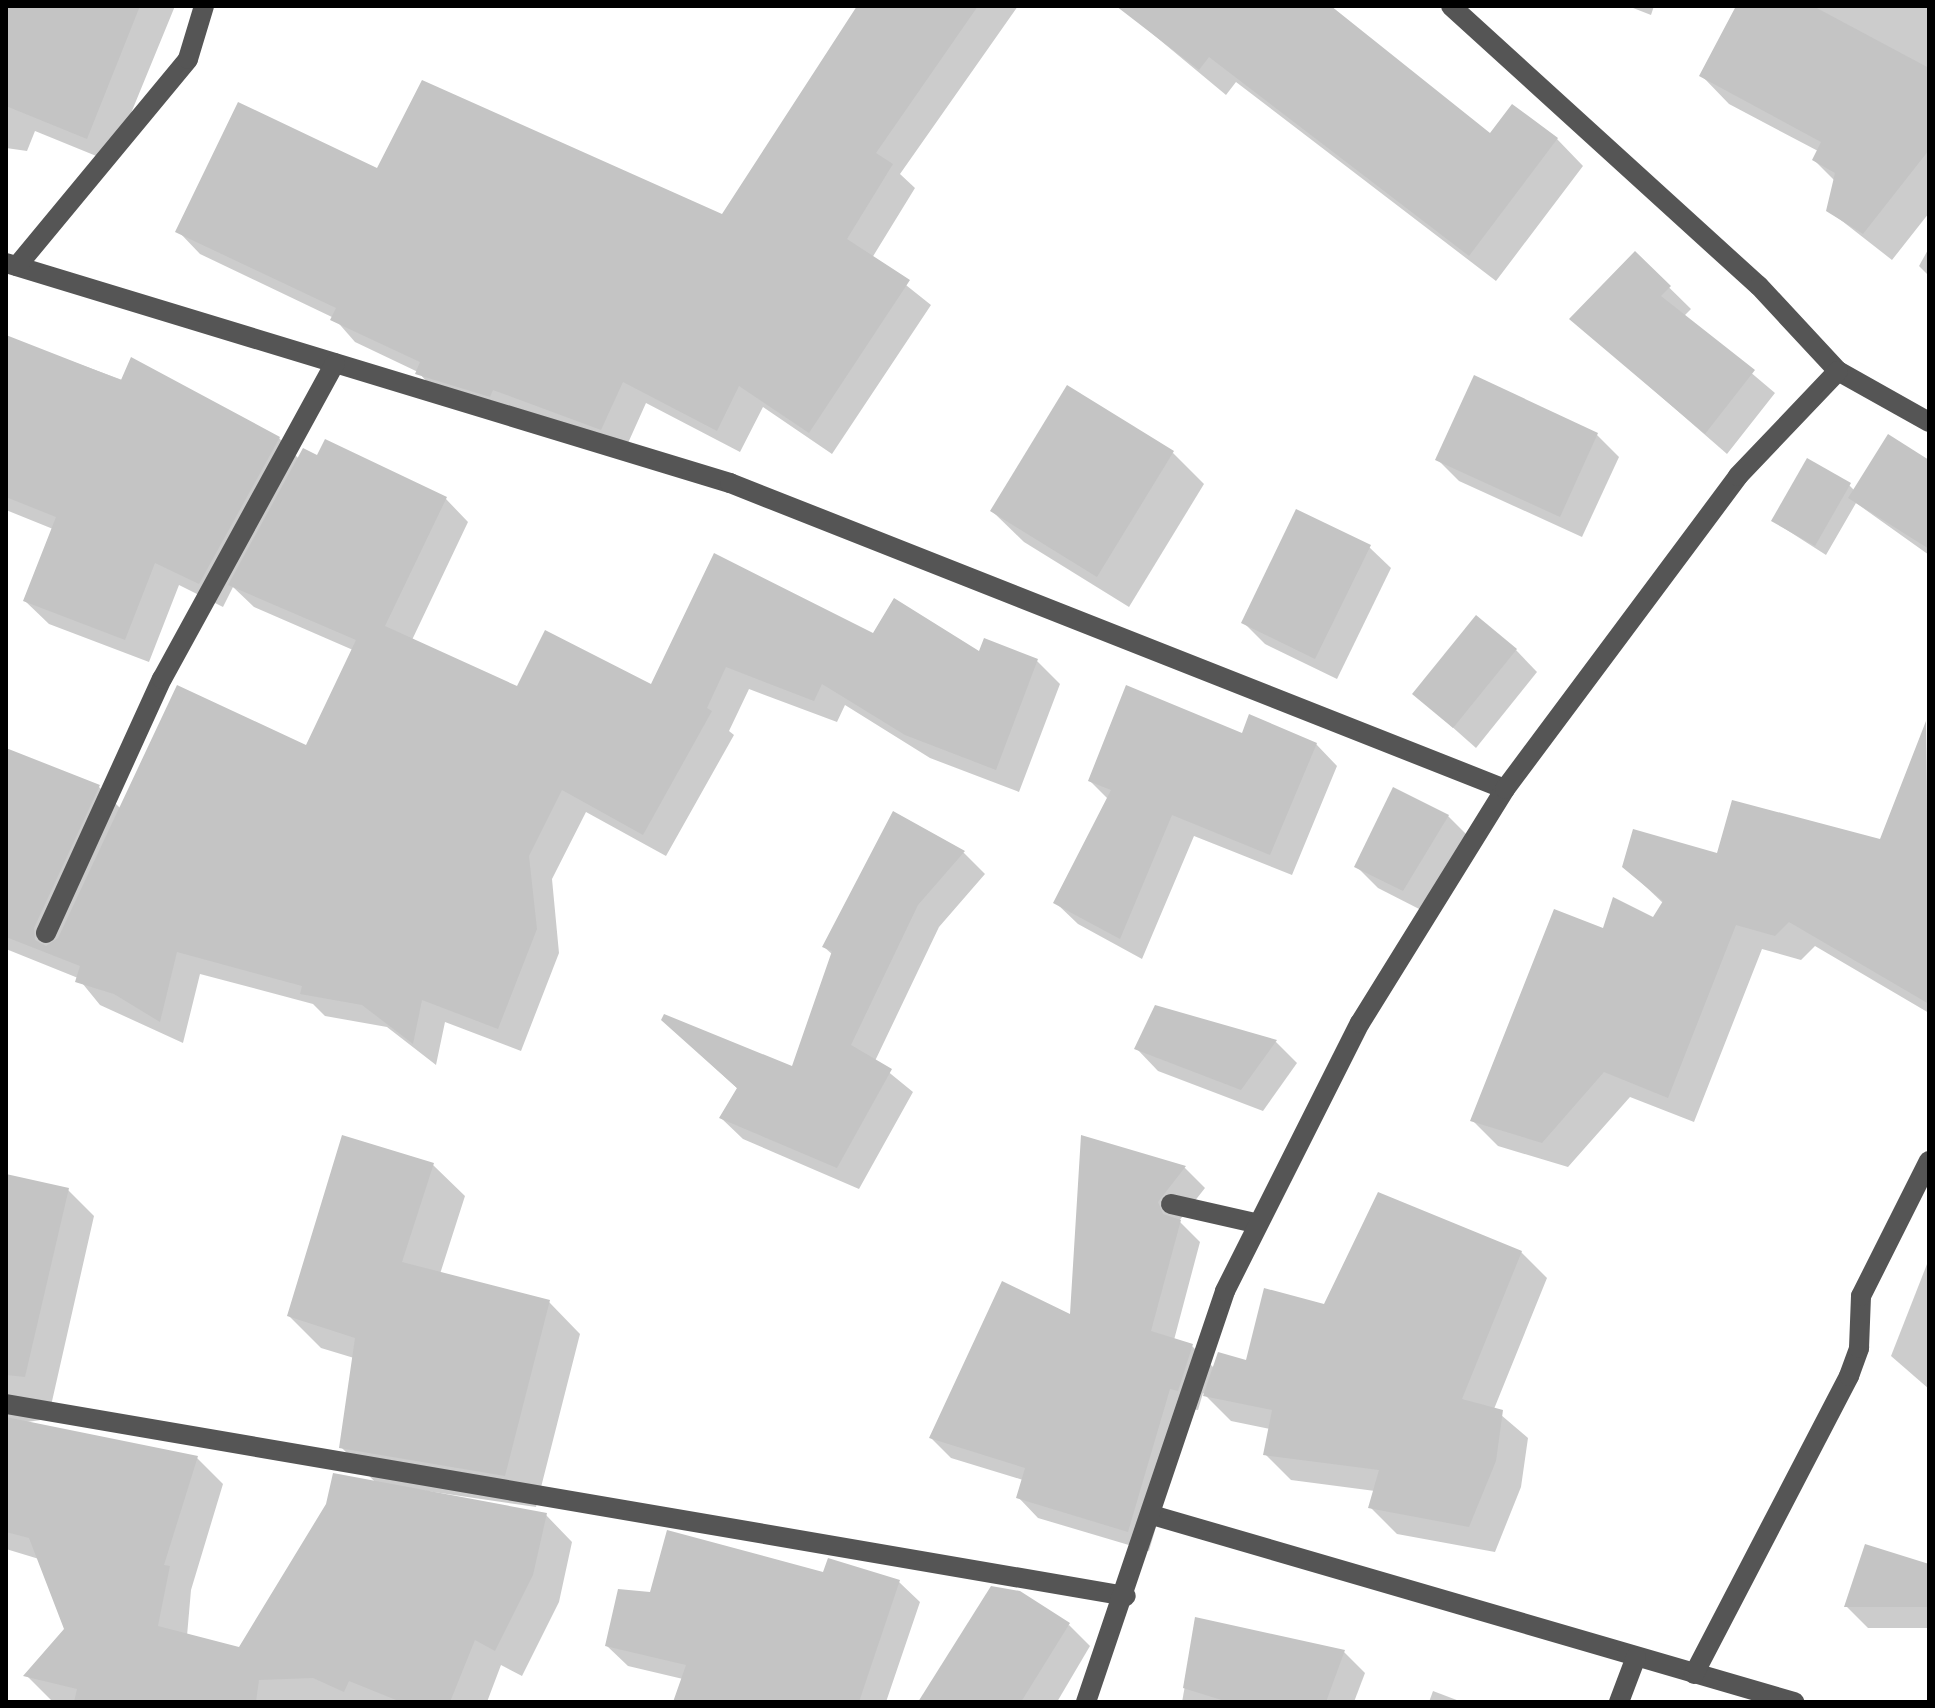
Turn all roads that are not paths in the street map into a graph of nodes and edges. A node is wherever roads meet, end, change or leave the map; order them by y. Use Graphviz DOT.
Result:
graph roads {
  1 [pos="204,6"];
  2 [pos="1451,6"];
  3 [pos="12,264"];
  4 [pos="335,363"];
  5 [pos="1838,371"];
  6 [pos="1929,422"];
  7 [pos="1505,789"];
  8 [pos="46,933"];
  9 [pos="1929,1161"];
  10 [pos="1171,1204"];
  11 [pos="1255,1223"];
  12 [pos="6,1404"];
  13 [pos="1152,1515"];
  14 [pos="1126,1596"];
  15 [pos="1636,1657"];
  16 [pos="1694,1674"];
  17 [pos="1086,1702"];
  18 [pos="1619,1702"];
  19 [pos="1794,1702"];
  1 -- 3 [label="street"];
  2 -- 5 [label="street"];
  3 -- 4 [label="street"];
  4 -- 7 [label="street"];
  4 -- 8 [label="street"];
  5 -- 6 [label="street"];
  5 -- 7 [label="street"];
  7 -- 11 [label="street"];
  9 -- 16 [label="street"];
  10 -- 11 [label="street"];
  11 -- 13 [label="street"];
  12 -- 14 [label="street"];
  13 -- 14 [label="street"];
  13 -- 15 [label="street"];
  14 -- 17 [label="street"];
  15 -- 16 [label="street"];
  15 -- 18 [label="street"];
  16 -- 19 [label="street"];
}
